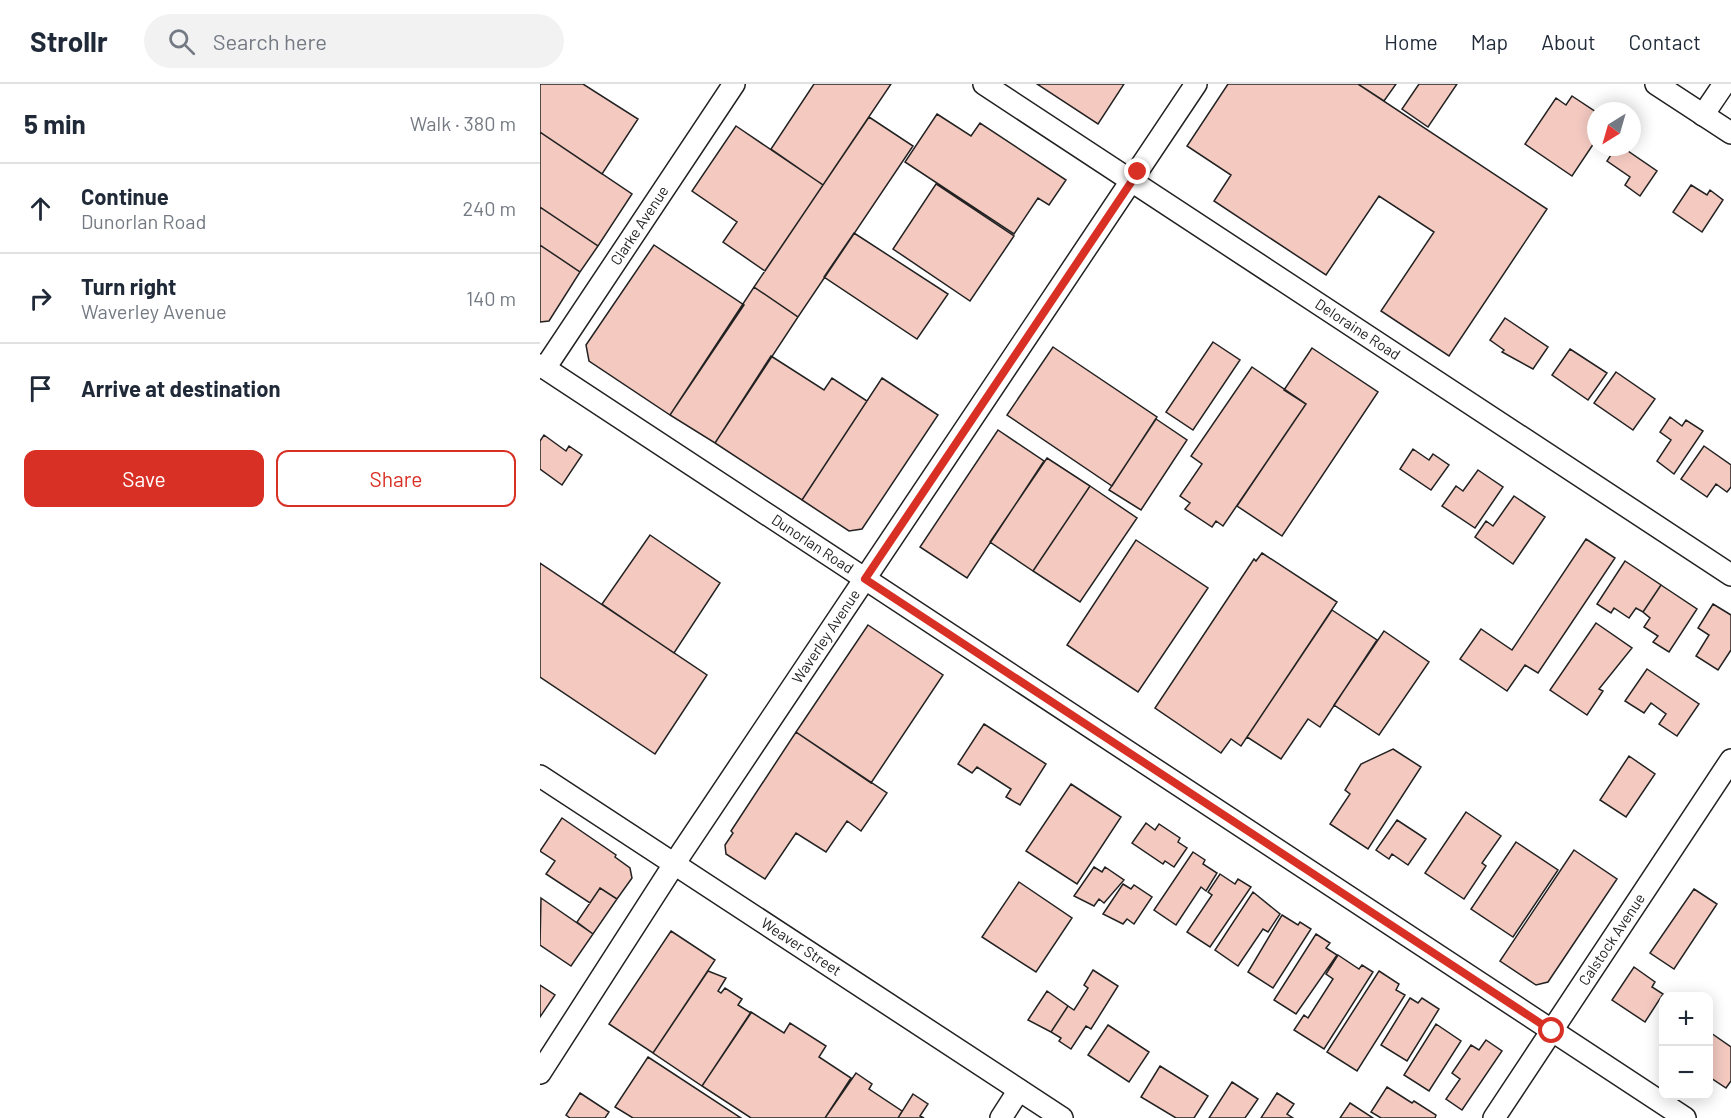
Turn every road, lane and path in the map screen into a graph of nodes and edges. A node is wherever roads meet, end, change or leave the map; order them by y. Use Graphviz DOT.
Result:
graph roads {
  1 [pos="734,84"];
  2 [pos="984,84"];
  3 [pos="1196,84"];
  4 [pos="1656,84"];
  5 [pos="1724,84"];
  6 [pos="1703,115"];
  7 [pos="1731,134"];
  8 [pos="1132,183"];
  9 [pos="543,367"];
  10 [pos="1731,576"];
  11 [pos="865,579"];
  12 [pos="1731,760"];
  13 [pos="540,776"];
  14 [pos="674,865"];
  15 [pos="1552,1031"];
  16 [pos="540,1073"];
  17 [pos="1019,1090"];
  18 [pos="1001,1118"];
  19 [pos="1062,1118"];
  20 [pos="1494,1118"];
  21 [pos="1685,1118"];
  1 -- 9 [label="street, Clarke Avenue"];
  2 -- 8 [label="street, Deloraine Road"];
  3 -- 8 [label="street, Waverley Avenue"];
  4 -- 6 [label="street"];
  5 -- 6 [label="street"];
  6 -- 7 [label="street"];
  8 -- 10 [label="street, Deloraine Road"];
  8 -- 11 [label="street, Waverley Avenue"];
  9 -- 11 [label="street, Dunorlan Road"];
  11 -- 14 [label="street, Waverley Avenue"];
  11 -- 15 [label="street, Dunorlan Road"];
  12 -- 15 [label="street, Calstock Avenue"];
  13 -- 14 [label="street, Weaver Street"];
  14 -- 16 [label="street, Waverley Avenue"];
  14 -- 17 [label="street, Weaver Street"];
  15 -- 20 [label="street, Calstock Avenue"];
  15 -- 21 [label="street, Dunorlan Road"];
  17 -- 18 [label="street"];
  17 -- 19 [label="street, Weaver Street"];
}
